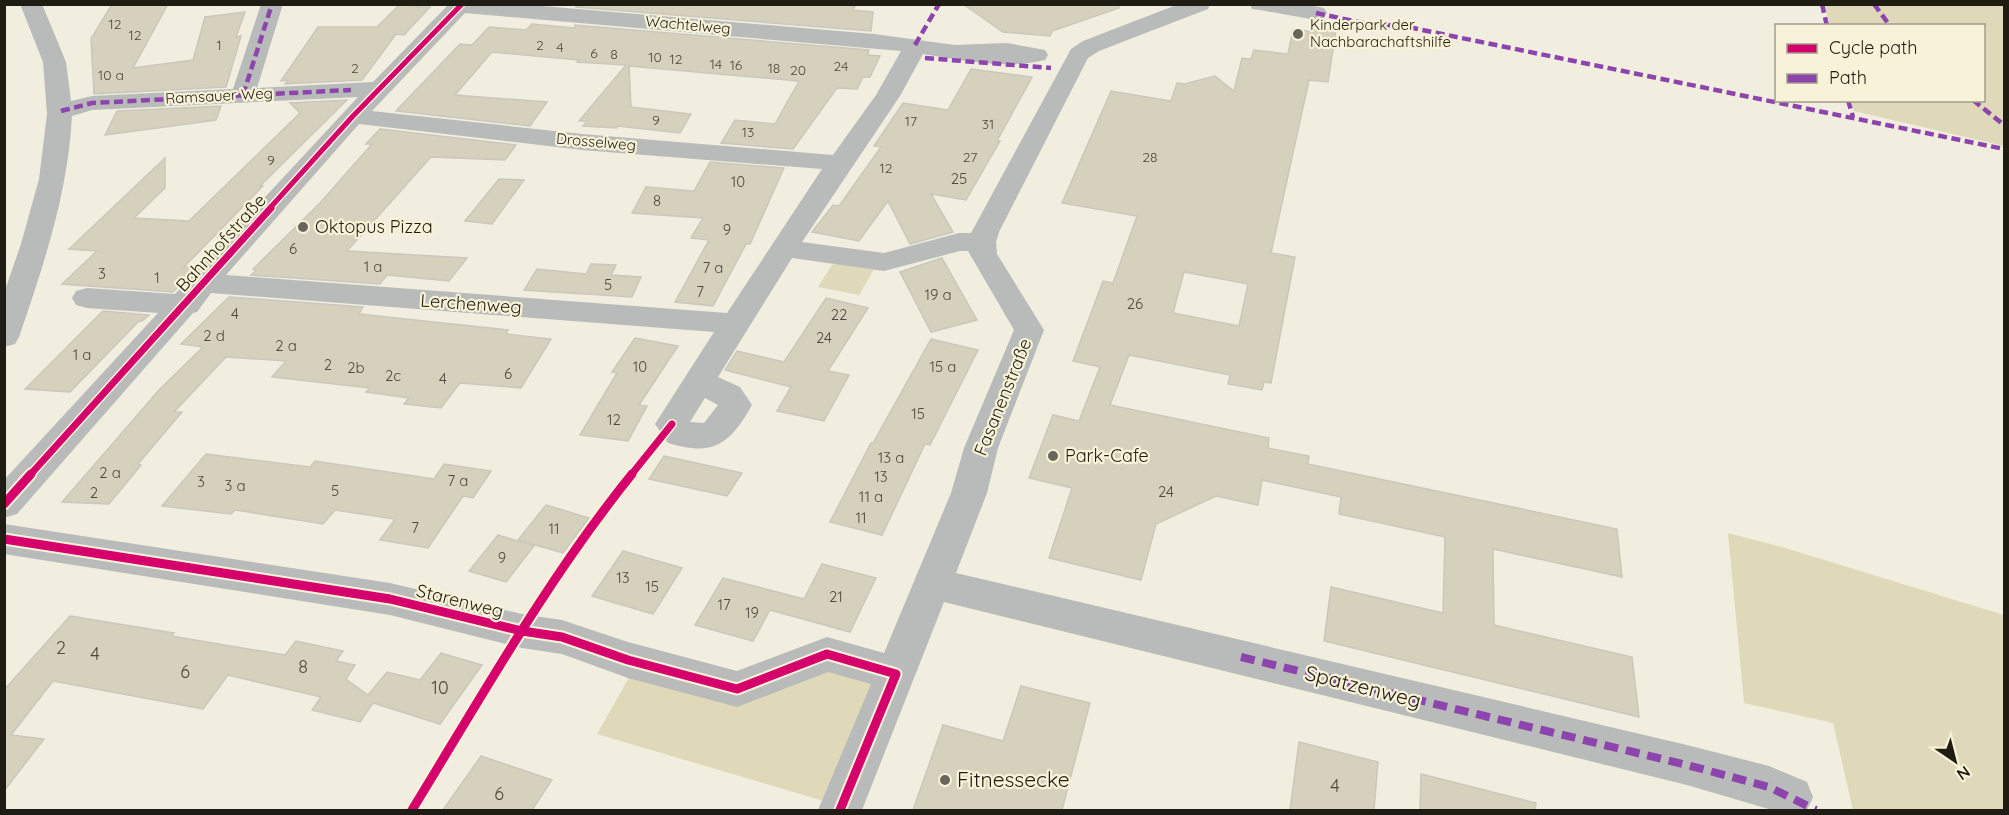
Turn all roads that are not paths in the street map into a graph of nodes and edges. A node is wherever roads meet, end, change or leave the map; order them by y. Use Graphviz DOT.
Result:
graph roads {
  1 [pos="31,4"];
  2 [pos="272,4"];
  3 [pos="1200,4"];
  4 [pos="1260,4"];
  5 [pos="462,5"];
  6 [pos="1317,13"];
  7 [pos="915,45"];
  8 [pos="1079,54"];
  9 [pos="379,89"];
  10 [pos="243,95"];
  11 [pos="61,111"];
  12 [pos="353,116"];
  13 [pos="839,163"];
  14 [pos="981,242"];
  15 [pos="784,248"];
  16 [pos="196,294"];
  17 [pos="87,298"];
  18 [pos="736,324"];
  19 [pos="4,338"];
  20 [pos="697,385"];
  21 [pos="4,504"];
  22 [pos="4,539"];
  23 [pos="933,583"];
  24 [pos="896,674"];
  25 [pos="1791,797"];
  26 [pos="840,810"];
  1 -- 11 [label="street"];
  2 -- 10 [label="street"];
  3 -- 8 [label="street"];
  4 -- 6 [label="street"];
  5 -- 7 [label="street, Wachtelweg"];
  5 -- 9 [label="street, Bahnhofstraße"];
  7 -- 8 [label="street, Wachtelweg"];
  7 -- 13 [label="street"];
  8 -- 14 [label="street"];
  9 -- 10 [label="street, Ramsauer Weg"];
  9 -- 12 [label="street, Bahnhofstraße"];
  10 -- 11 [label="street, Ramsauer Weg"];
  11 -- 19 [label="street"];
  12 -- 13 [label="street, Drosselweg"];
  12 -- 16 [label="street, Bahnhofstraße"];
  13 -- 15 [label="street"];
  14 -- 15 [label="street"];
  14 -- 23 [label="street, Fasanenstraße"];
  15 -- 18 [label="street"];
  16 -- 17 [label="street, Lerchenweg"];
  16 -- 18 [label="street, Lerchenweg"];
  16 -- 21 [label="street, Bahnhofstraße"];
  18 -- 20 [label="street"];
  22 -- 24 [label="street, Starenweg"];
  23 -- 24 [label="street, Fasanenstraße"];
  23 -- 25 [label="street, Spatzenweg"];
  24 -- 26 [label="street, Fasanenstraße"];
}
